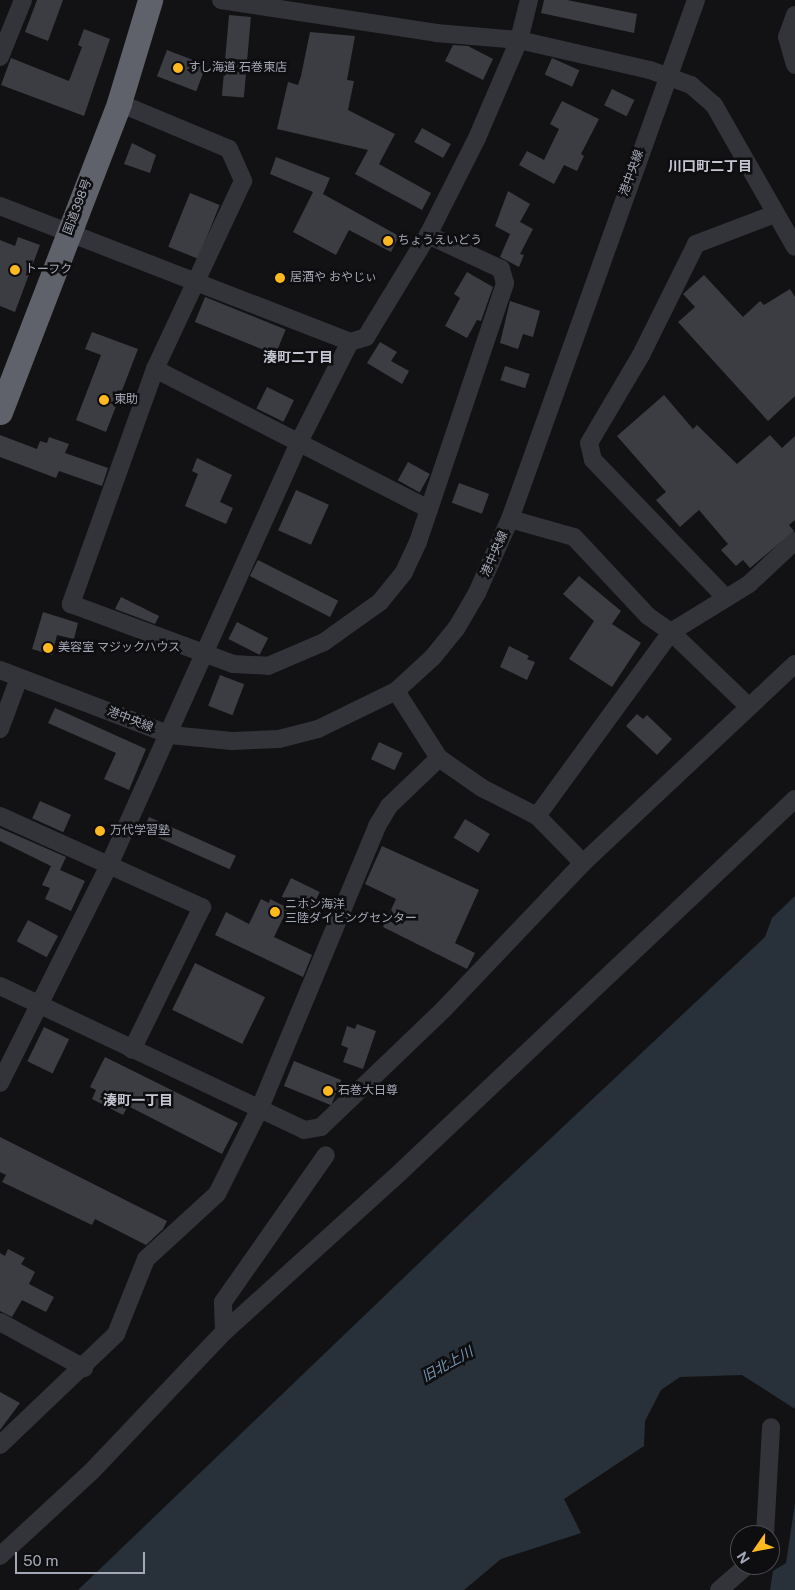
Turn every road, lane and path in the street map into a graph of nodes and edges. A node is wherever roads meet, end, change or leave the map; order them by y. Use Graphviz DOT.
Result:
graph roads {
  1 [pos="23,0"];
  2 [pos="150,0"];
  3 [pos="221,0"];
  4 [pos="529,0"];
  5 [pos="692,3"];
  6 [pos="795,16"];
  7 [pos="519,40"];
  8 [pos="0,57"];
  9 [pos="795,65"];
  10 [pos="667,77"];
  11 [pos="119,103"];
  12 [pos="0,206"];
  13 [pos="775,214"];
  14 [pos="68,232"];
  15 [pos="428,235"];
  16 [pos="795,247"];
  17 [pos="194,281"];
  18 [pos="350,342"];
  19 [pos="155,369"];
  20 [pos="0,412"];
  21 [pos="298,444"];
  22 [pos="429,509"];
  23 [pos="510,519"];
  24 [pos="795,541"];
  25 [pos="726,598"];
  26 [pos="671,632"];
  27 [pos="206,655"];
  28 [pos="795,664"];
  29 [pos="0,670"];
  30 [pos="19,678"];
  31 [pos="396,691"];
  32 [pos="747,705"];
  33 [pos="0,729"];
  34 [pos="170,735"];
  35 [pos="439,758"];
  36 [pos="795,799"];
  37 [pos="0,816"];
  38 [pos="537,816"];
  39 [pos="110,863"];
  40 [pos="582,863"];
  41 [pos="0,986"];
  42 [pos="39,1006"];
  43 [pos="132,1050"];
  44 [pos="0,1083"];
  45 [pos="259,1110"];
  46 [pos="326,1155"];
  47 [pos="0,1322"];
  48 [pos="224,1332"];
  49 [pos="84,1368"];
  50 [pos="771,1428"];
  51 [pos="0,1445"];
  52 [pos="767,1525"];
  53 [pos="0,1556"];
  54 [pos="736,1575"];
  55 [pos="719,1590"];
  1 -- 8 [label="street"];
  2 -- 11 [label="highway, 国道398号"];
  3 -- 7 [label="street"];
  4 -- 7 [label="street"];
  5 -- 10 [label="street, 港中央線"];
  6 -- 9 [label="street"];
  7 -- 10 [label="street"];
  7 -- 15 [label="street"];
  10 -- 13 [label="street"];
  10 -- 23 [label="street, 港中央線"];
  11 -- 14 [label="highway, 国道398号"];
  11 -- 17 [label="street"];
  12 -- 14 [label="street"];
  13 -- 16 [label="street"];
  13 -- 25 [label="street"];
  14 -- 17 [label="street"];
  14 -- 20 [label="highway, 国道398号"];
  15 -- 18 [label="street"];
  15 -- 22 [label="street"];
  17 -- 18 [label="street"];
  17 -- 19 [label="street"];
  18 -- 21 [label="street"];
  19 -- 21 [label="street"];
  19 -- 27 [label="street"];
  21 -- 22 [label="street"];
  21 -- 27 [label="street"];
  22 -- 27 [label="street"];
  23 -- 26 [label="street"];
  23 -- 31 [label="street, 港中央線"];
  24 -- 25 [label="street"];
  25 -- 26 [label="street"];
  26 -- 32 [label="street"];
  26 -- 38 [label="street"];
  27 -- 34 [label="street"];
  28 -- 32 [label="street"];
  29 -- 30 [label="street, 港中央線"];
  30 -- 33 [label="street"];
  30 -- 34 [label="street, 港中央線"];
  31 -- 34 [label="street, 港中央線"];
  31 -- 35 [label="street"];
  32 -- 40 [label="street"];
  34 -- 39 [label="street"];
  35 -- 38 [label="street"];
  35 -- 45 [label="street"];
  36 -- 48 [label="street"];
  37 -- 39 [label="street"];
  38 -- 40 [label="street"];
  39 -- 42 [label="street"];
  39 -- 43 [label="street"];
  40 -- 45 [label="street"];
  41 -- 42 [label="street"];
  42 -- 43 [label="street"];
  42 -- 44 [label="street"];
  43 -- 45 [label="street"];
  45 -- 49 [label="street"];
  46 -- 48 [label="street"];
  47 -- 49 [label="street"];
  48 -- 53 [label="street"];
  49 -- 51 [label="street"];
  50 -- 52 [label="street"];
  54 -- 55 [label="street"];
}
